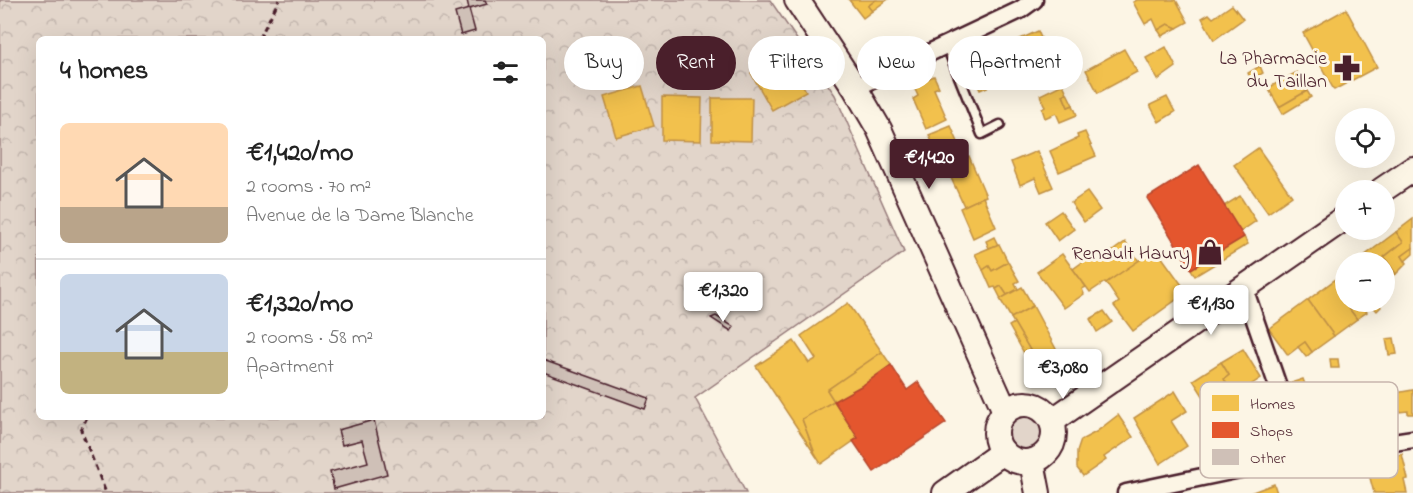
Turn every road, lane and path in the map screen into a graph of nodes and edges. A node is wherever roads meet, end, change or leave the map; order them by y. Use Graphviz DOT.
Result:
graph roads {
  1 [pos="279,0"];
  2 [pos="798,0"];
  3 [pos="1034,0"];
  4 [pos="261,36"];
  5 [pos="946,44"];
  6 [pos="855,88"];
  7 [pos="1000,125"];
  8 [pos="1413,169"];
  9 [pos="1395,181"];
  10 [pos="1335,225"];
  11 [pos="1244,288"];
  12 [pos="1276,382"];
  13 [pos="1005,411"];
  14 [pos="86,420"];
  15 [pos="1052,421"];
  16 [pos="1413,439"];
  17 [pos="1398,441"];
  18 [pos="1003,452"];
  19 [pos="1032,462"];
  20 [pos="1200,477"];
  21 [pos="106,493"];
  22 [pos="945,493"];
  23 [pos="1038,493"];
  24 [pos="1126,493"];
  1 -- 4 [label="path"];
  2 -- 6 [label="main road"];
  3 -- 5 [label="street"];
  5 -- 6 [label="street"];
  5 -- 7 [label="lane"];
  6 -- 13 [label="main road"];
  8 -- 9 [label="main road"];
  10 -- 11 [label="main road"];
  11 -- 12 [label="street"];
  11 -- 15 [label="main road"];
  13 -- 15 [label="main road"];
  13 -- 18 [label="main road"];
  14 -- 21 [label="path"];
  15 -- 19 [label="main road"];
  16 -- 17 [label="street"];
  18 -- 19 [label="main road"];
  18 -- 22 [label="main road"];
  19 -- 23 [label="main road"];
  20 -- 24 [label="street"];
}
